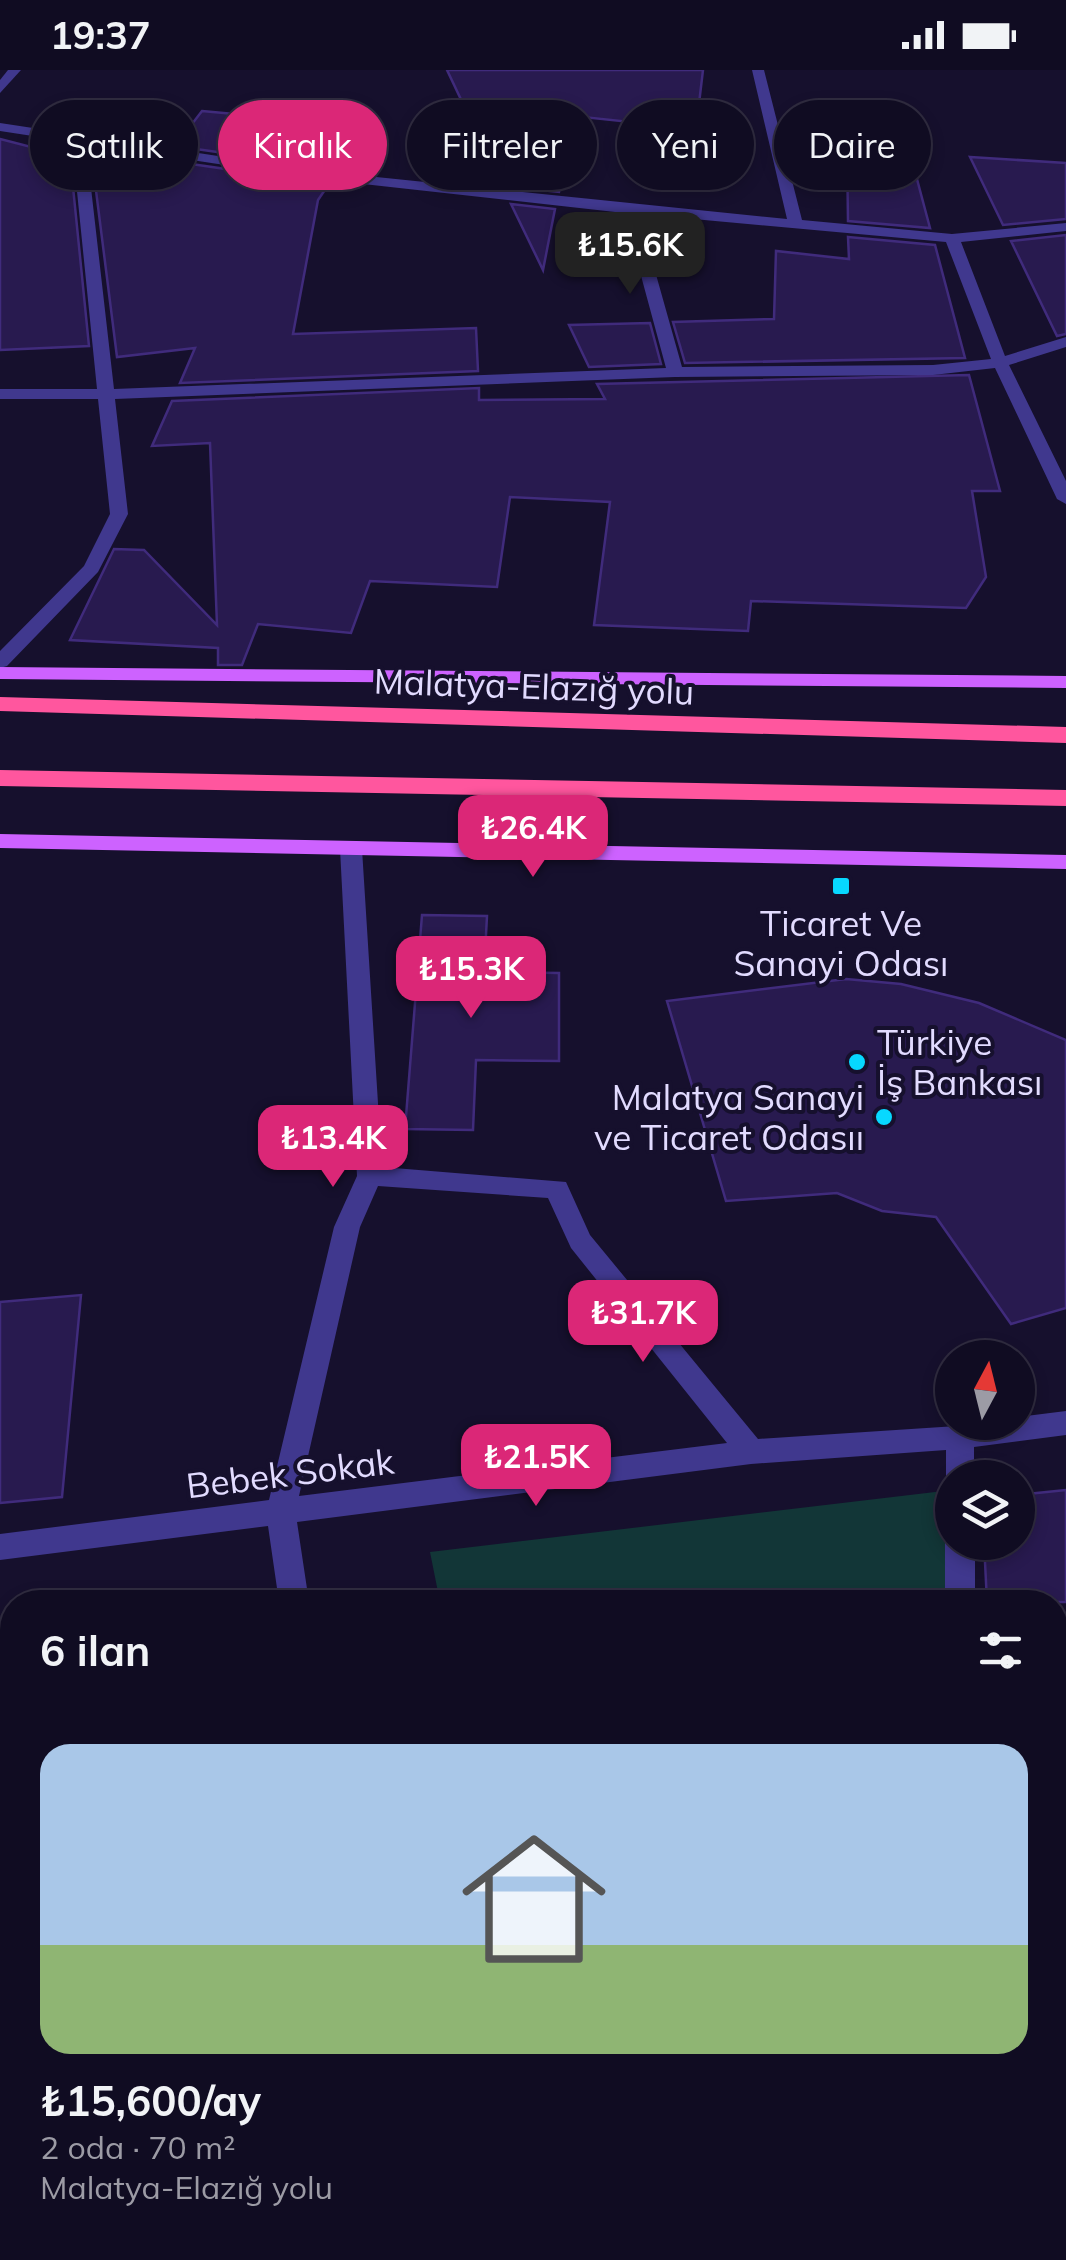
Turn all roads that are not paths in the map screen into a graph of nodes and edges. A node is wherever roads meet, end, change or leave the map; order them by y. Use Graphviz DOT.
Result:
graph roads {
  1 [pos="15,70"];
  2 [pos="758,70"];
  3 [pos="0,90"];
  4 [pos="0,127"];
  5 [pos="30,132"];
  6 [pos="198,158"];
  7 [pos="83,190"];
  8 [pos="630,210"];
  9 [pos="796,224"];
  10 [pos="1066,226"];
  11 [pos="952,238"];
  12 [pos="1066,342"];
  13 [pos="1000,364"];
  14 [pos="675,372"];
  15 [pos="0,394"];
  16 [pos="106,394"];
  17 [pos="1066,499"];
  18 [pos="0,662"];
  19 [pos="0,673"];
  20 [pos="1066,682"];
  21 [pos="0,704"];
  22 [pos="1066,735"];
  23 [pos="0,778"];
  24 [pos="1066,798"];
  25 [pos="0,841"];
  26 [pos="351,849"];
  27 [pos="1066,862"];
  28 [pos="370,1176"];
  29 [pos="1066,1423"];
  30 [pos="1035,1427"];
  31 [pos="935,1440"];
  32 [pos="751,1452"];
  33 [pos="281,1512"];
  34 [pos="0,1548"];
  35 [pos="960,1560"];
  36 [pos="292,1590"];
  37 [pos="960,1590"];
  1 -- 3 [label="street"];
  2 -- 9 [label="street"];
  4 -- 5 [label="street"];
  6 -- 8 [label="street"];
  7 -- 16 [label="street"];
  8 -- 9 [label="street"];
  8 -- 14 [label="street"];
  9 -- 11 [label="street"];
  10 -- 11 [label="street"];
  11 -- 13 [label="street"];
  12 -- 13 [label="street"];
  13 -- 14 [label="street"];
  13 -- 17 [label="street"];
  14 -- 16 [label="street"];
  15 -- 16 [label="street"];
  16 -- 18 [label="street"];
  19 -- 20 [label="main road"];
  21 -- 22 [label="highway, Malatya-Elazığ yolu"];
  23 -- 24 [label="highway"];
  25 -- 26 [label="main road"];
  26 -- 27 [label="main road"];
  26 -- 28 [label="street"];
  28 -- 32 [label="street"];
  28 -- 33 [label="street"];
  29 -- 30 [label="street, Bebek Sokak"];
  31 -- 32 [label="street, Bebek Sokak"];
  32 -- 33 [label="street, Bebek Sokak"];
  33 -- 34 [label="street, Bebek Sokak"];
  33 -- 36 [label="street"];
  35 -- 37 [label="street"];
}
